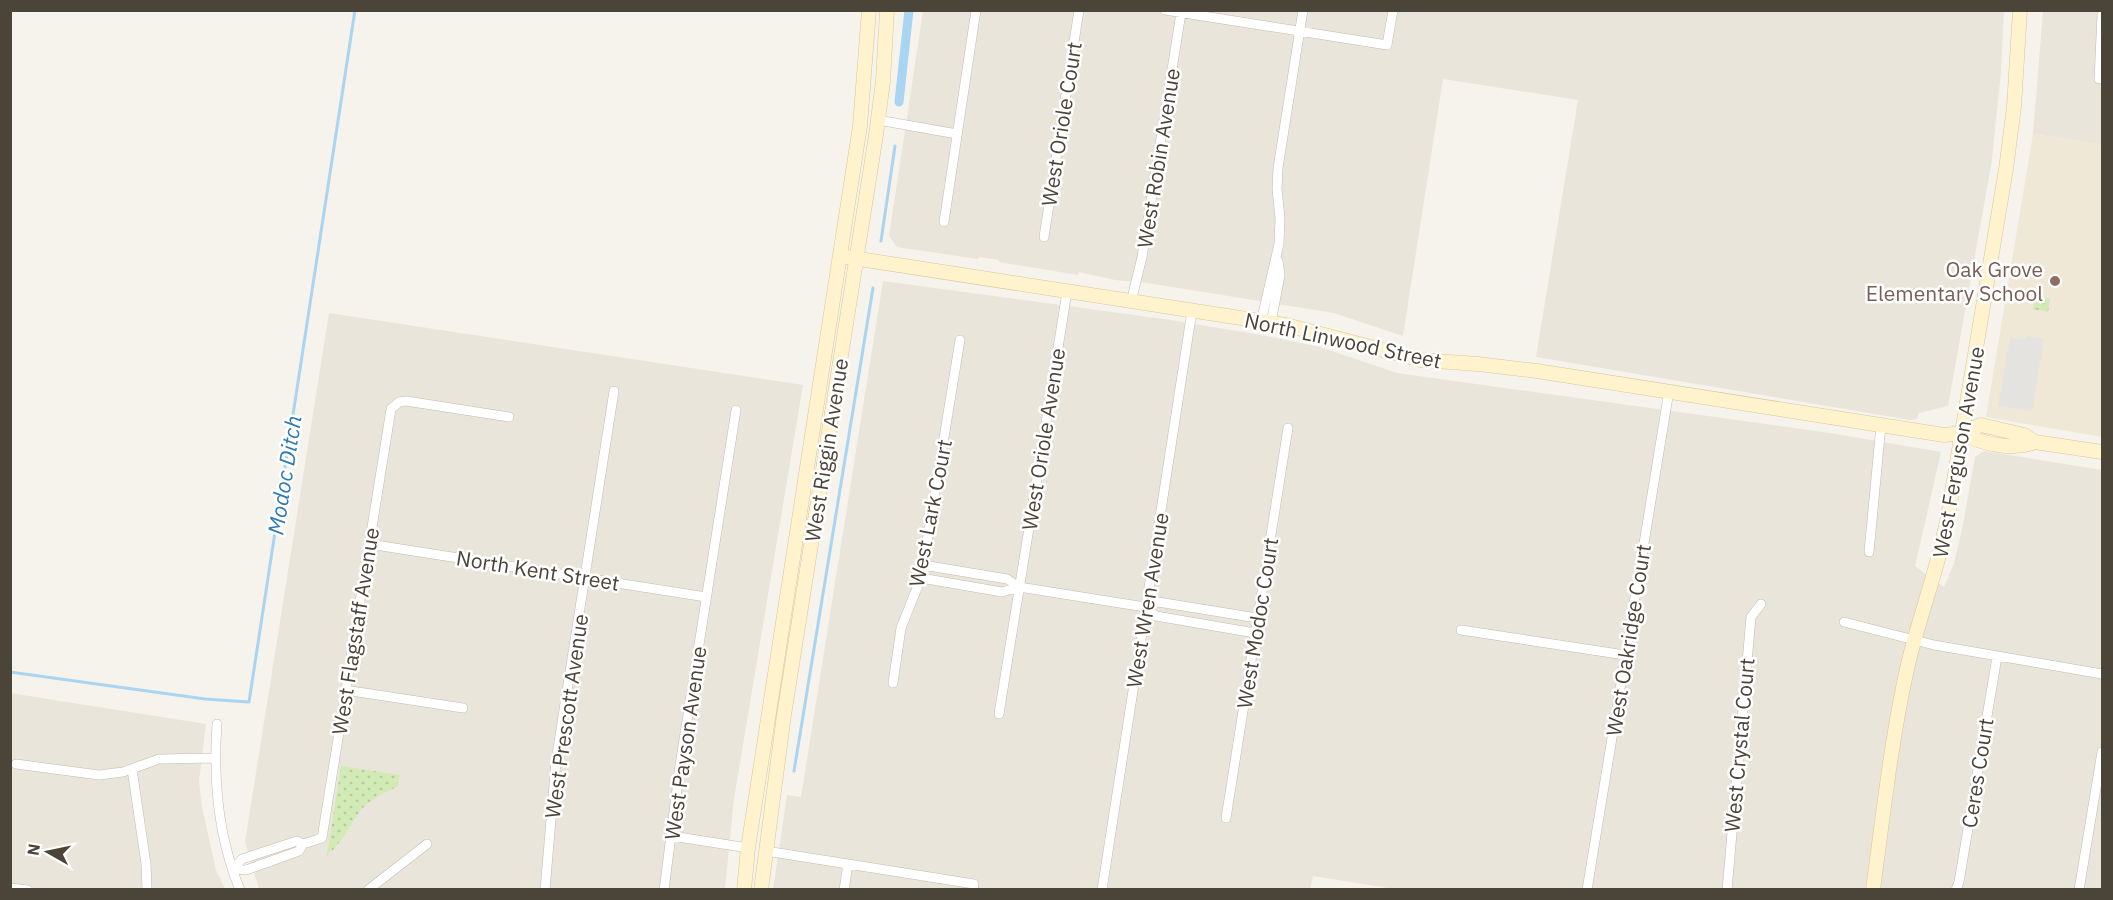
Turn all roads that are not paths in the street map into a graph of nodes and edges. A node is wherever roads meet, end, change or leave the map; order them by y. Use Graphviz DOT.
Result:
graph roads {
  1 [pos="869,10"];
  2 [pos="887,10"];
  3 [pos="976,10"];
  4 [pos="1079,10"];
  5 [pos="1165,10"];
  6 [pos="1303,10"];
  7 [pos="1393,10"];
  8 [pos="2020,10"];
  9 [pos="1181,13"];
  10 [pos="2103,15"];
  11 [pos="1300,31"];
  12 [pos="2099,79"];
  13 [pos="878,120"];
  14 [pos="957,134"];
  15 [pos="944,222"];
  16 [pos="1044,237"];
  17 [pos="840,256"];
  18 [pos="857,259"];
  19 [pos="1066,291"];
  20 [pos="1131,302"];
  21 [pos="1192,311"];
  22 [pos="1266,323"];
  23 [pos="960,340"];
  24 [pos="614,391"];
  25 [pos="1669,391"];
  26 [pos="736,410"];
  27 [pos="509,417"];
  28 [pos="1881,425"];
  29 [pos="1288,428"];
  30 [pos="1962,433"];
  31 [pos="2103,452"];
  32 [pos="369,544"];
  33 [pos="1869,552"];
  34 [pos="923,565"];
  35 [pos="585,578"];
  36 [pos="921,578"];
  37 [pos="1019,587"];
  38 [pos="706,597"];
  39 [pos="1761,604"];
  40 [pos="1145,607"];
  41 [pos="1257,618"];
  42 [pos="1844,622"];
  43 [pos="1461,630"];
  44 [pos="1255,633"];
  45 [pos="1914,641"];
  46 [pos="1625,655"];
  47 [pos="1997,657"];
  48 [pos="2103,674"];
  49 [pos="893,683"];
  50 [pos="345,690"];
  51 [pos="463,708"];
  52 [pos="999,714"];
  53 [pos="217,724"];
  54 [pos="767,727"];
  55 [pos="2103,752"];
  56 [pos="215,758"];
  57 [pos="16,764"];
  58 [pos="132,769"];
  59 [pos="1226,818"];
  60 [pos="672,836"];
  61 [pos="427,844"];
  62 [pos="748,848"];
  63 [pos="766,851"];
  64 [pos="848,864"];
  65 [pos="233,869"];
  66 [pos="974,887"];
  67 [pos="10,888"];
  68 [pos="27,890"];
  69 [pos="147,890"];
  70 [pos="240,890"];
  71 [pos="368,890"];
  72 [pos="545,890"];
  73 [pos="664,890"];
  74 [pos="744,890"];
  75 [pos="753,890"];
  76 [pos="761,890"];
  77 [pos="844,890"];
  78 [pos="1102,890"];
  79 [pos="1587,890"];
  80 [pos="1727,890"];
  81 [pos="1873,890"];
  82 [pos="1956,890"];
  83 [pos="2079,890"];
  1 -- 17 [label="street, West Riggin Avenue"];
  2 -- 13 [label="street, West Riggin Avenue"];
  3 -- 14 [label="street"];
  4 -- 16 [label="street, West Oriole Court"];
  5 -- 9 [label="street"];
  6 -- 11 [label="street"];
  7 -- 11 [label="street"];
  8 -- 30 [label="street, West Ferguson Avenue"];
  9 -- 11 [label="street"];
  9 -- 20 [label="street, West Robin Avenue"];
  10 -- 12 [label="street"];
  11 -- 22 [label="street"];
  13 -- 14 [label="street"];
  13 -- 18 [label="street, West Riggin Avenue"];
  14 -- 15 [label="street"];
  17 -- 18 [label="street, North Linwood Street"];
  17 -- 54 [label="street, West Riggin Avenue"];
  18 -- 19 [label="street, North Linwood Street"];
  18 -- 63 [label="street, West Riggin Avenue"];
  19 -- 20 [label="street, North Linwood Street"];
  19 -- 37 [label="street, West Oriole Avenue"];
  20 -- 21 [label="street, North Linwood Street"];
  21 -- 22 [label="street, North Linwood Street"];
  21 -- 40 [label="street, West Wren Avenue"];
  22 -- 25 [label="street, North Linwood Street"];
  23 -- 34 [label="street, West Lark Court"];
  24 -- 35 [label="street, West Prescott Avenue"];
  25 -- 28 [label="street, North Linwood Street"];
  25 -- 46 [label="street, West Oakridge Court"];
  26 -- 38 [label="street, West Payson Avenue"];
  27 -- 32 [label="street, West Flagstaff Avenue"];
  28 -- 30 [label="street, North Linwood Street"];
  28 -- 33 [label="street"];
  29 -- 41 [label="street, West Modoc Court"];
  30 -- 31 [label="street, North Linwood Street"];
  30 -- 45 [label="street, West Ferguson Avenue"];
  32 -- 35 [label="street, North Kent Street"];
  32 -- 50 [label="street, West Flagstaff Avenue"];
  34 -- 36 [label="street, West Lark Court"];
  34 -- 37 [label="street"];
  35 -- 38 [label="street, North Kent Street"];
  35 -- 72 [label="street, West Prescott Avenue"];
  36 -- 37 [label="street"];
  36 -- 49 [label="street, West Lark Court"];
  37 -- 40 [label="street"];
  37 -- 52 [label="street"];
  38 -- 60 [label="street, West Payson Avenue"];
  39 -- 80 [label="street, West Crystal Court"];
  40 -- 41 [label="street"];
  40 -- 44 [label="street"];
  40 -- 78 [label="street, West Wren Avenue"];
  41 -- 44 [label="street, West Modoc Court"];
  42 -- 45 [label="street"];
  43 -- 46 [label="street"];
  44 -- 59 [label="street, West Modoc Court"];
  45 -- 47 [label="street"];
  45 -- 81 [label="street, West Ferguson Avenue"];
  46 -- 79 [label="street, West Oakridge Court"];
  47 -- 48 [label="street"];
  47 -- 82 [label="street, Ceres Court"];
  50 -- 51 [label="street"];
  50 -- 65 [label="street, West Flagstaff Avenue"];
  53 -- 56 [label="street"];
  54 -- 62 [label="street, West Riggin Avenue"];
  54 -- 63 [label="street"];
  55 -- 83 [label="street"];
  56 -- 58 [label="street"];
  56 -- 65 [label="street"];
  57 -- 58 [label="street"];
  58 -- 69 [label="street"];
  60 -- 62 [label="street"];
  60 -- 73 [label="street, West Payson Avenue"];
  61 -- 71 [label="street"];
  62 -- 74 [label="street, West Riggin Avenue"];
  62 -- 75 [label="street"];
  63 -- 64 [label="street"];
  63 -- 76 [label="street, West Riggin Avenue"];
  64 -- 66 [label="street"];
  64 -- 77 [label="street"];
  65 -- 70 [label="street"];
  67 -- 68 [label="street"];
}
